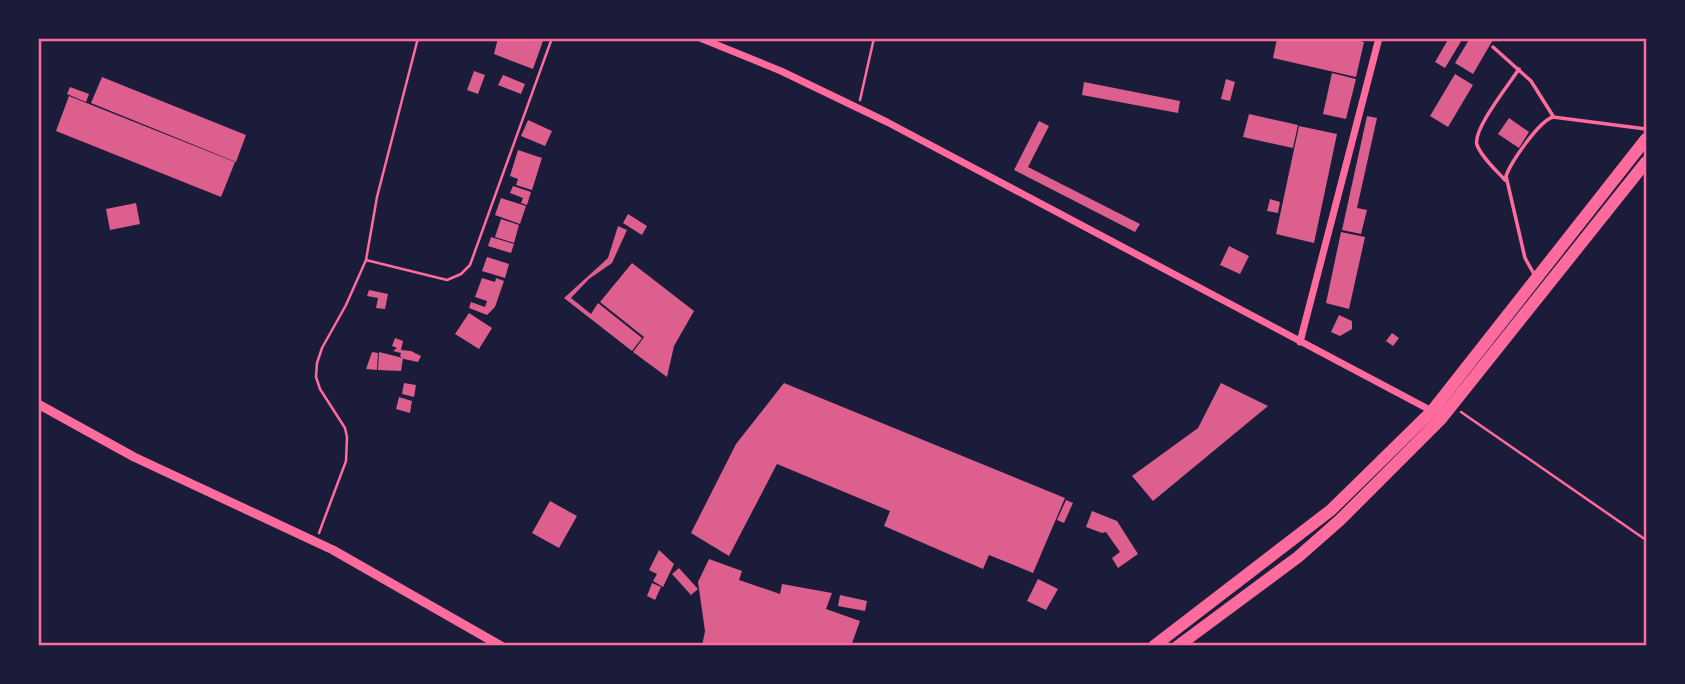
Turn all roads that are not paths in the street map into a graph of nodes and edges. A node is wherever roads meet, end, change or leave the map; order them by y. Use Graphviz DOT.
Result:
graph roads {
  1 [pos="700,38"];
  2 [pos="1379,38"];
  3 [pos="1493,47"];
  4 [pos="1520,69"];
  5 [pos="1553,117"];
  6 [pos="1647,129"];
  7 [pos="1647,139"];
  8 [pos="1647,162"];
  9 [pos="1506,182"];
  10 [pos="1537,279"];
  11 [pos="1300,342"];
  12 [pos="38,404"];
  13 [pos="1436,415"];
  14 [pos="501,646"];
  15 [pos="1154,646"];
  16 [pos="1178,646"];
  1 -- 11 [label="street"];
  2 -- 11 [label="street"];
  3 -- 4 [label="lane"];
  4 -- 5 [label="lane"];
  4 -- 9 [label="lane"];
  5 -- 6 [label="lane"];
  5 -- 9 [label="lane"];
  7 -- 10 [label="highway"];
  8 -- 13 [label="highway"];
  9 -- 10 [label="lane"];
  10 -- 13 [label="highway"];
  11 -- 13 [label="street"];
  12 -- 14 [label="street"];
  13 -- 15 [label="highway"];
  13 -- 16 [label="highway"];
}
